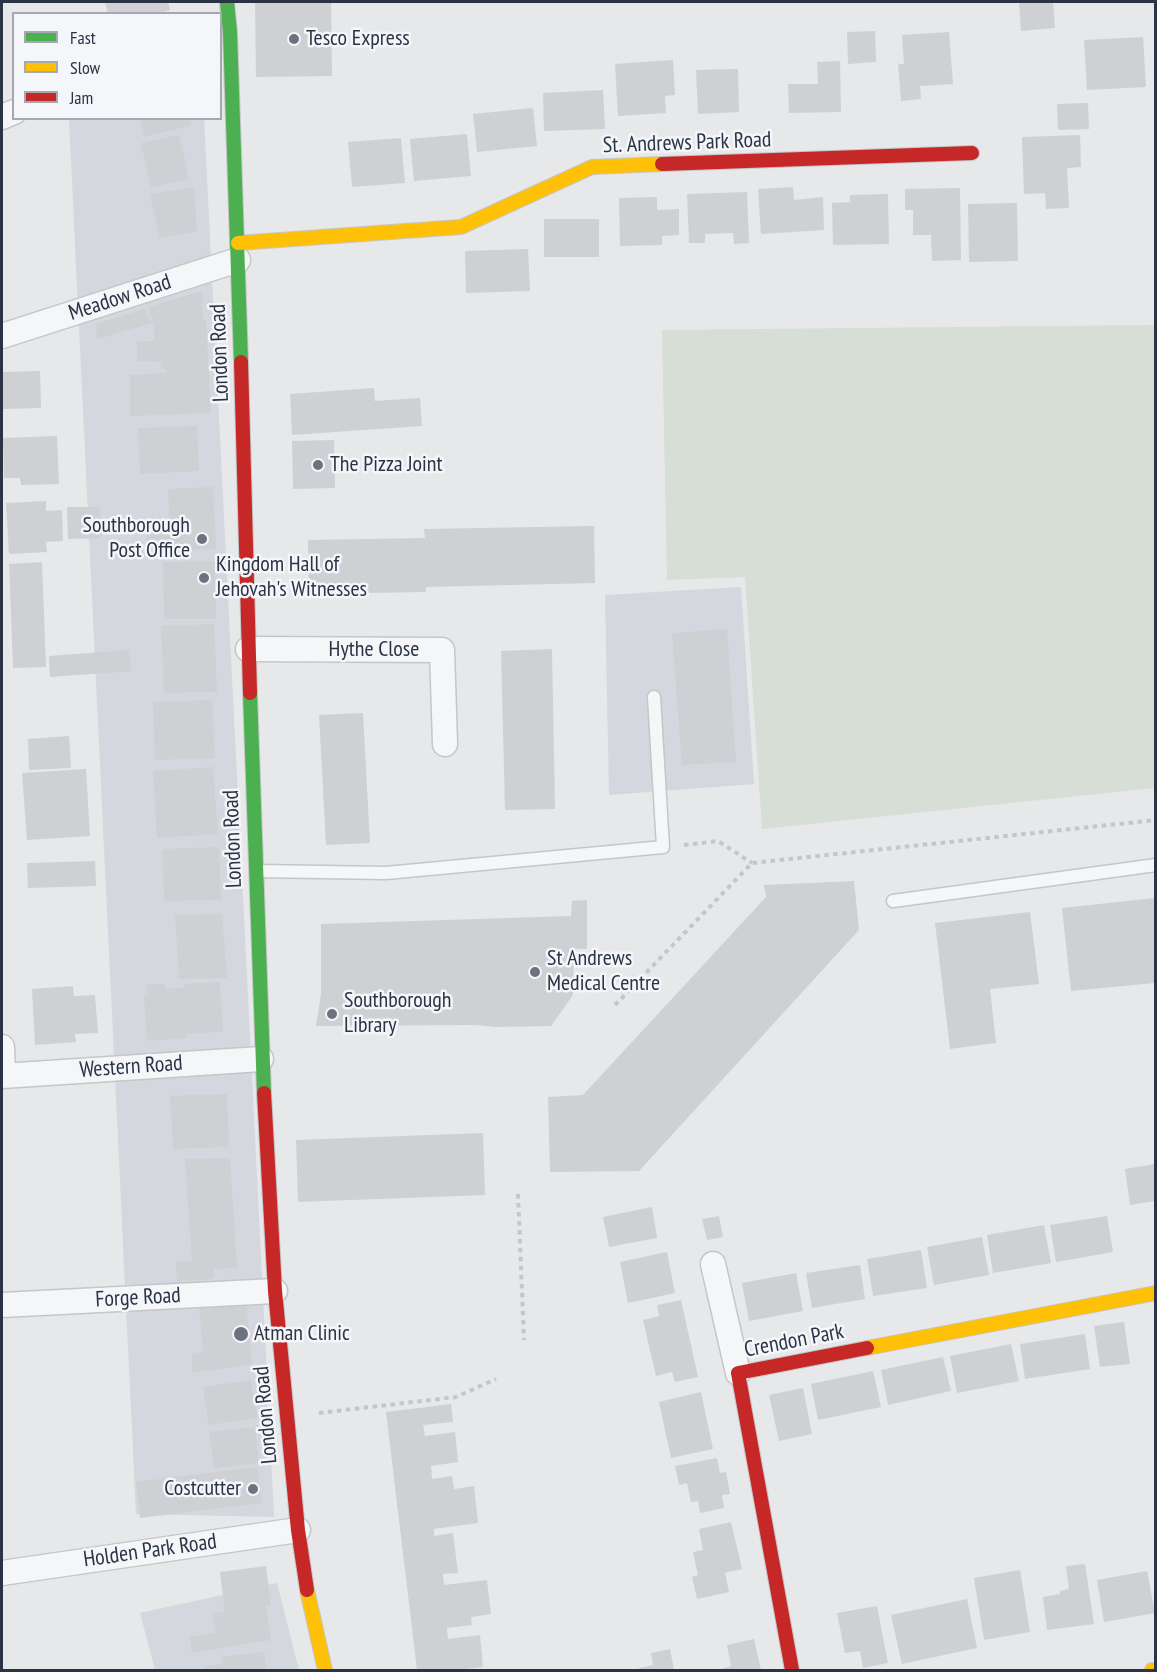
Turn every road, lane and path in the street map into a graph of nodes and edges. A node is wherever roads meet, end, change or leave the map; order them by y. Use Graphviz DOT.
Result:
graph roads {
  1 [pos="227,2"];
  2 [pos="225,33"];
  3 [pos="972,153"];
  4 [pos="238,252"];
  5 [pos="2,336"];
  6 [pos="248,649"];
  7 [pos="654,697"];
  8 [pos="445,744"];
  9 [pos="1155,820"];
  10 [pos="663,847"];
  11 [pos="752,863"];
  12 [pos="1155,865"];
  13 [pos="255,872"];
  14 [pos="893,901"];
  15 [pos="615,1005"];
  16 [pos="2,1047"];
  17 [pos="261,1059"];
  18 [pos="2,1076"];
  19 [pos="518,1194"];
  20 [pos="713,1264"];
  21 [pos="275,1291"];
  22 [pos="1155,1293"];
  23 [pos="2,1305"];
  24 [pos="524,1340"];
  25 [pos="738,1373"];
  26 [pos="496,1378"];
  27 [pos="287,1416"];
  28 [pos="298,1530"];
  29 [pos="2,1573"];
  30 [pos="325,1671"];
  31 [pos="792,1671"];
  1 -- 2 [label="main road, London Road"];
  2 -- 4 [label="main road, London Road"];
  3 -- 4 [label="main road, St. Andrews Park Road"];
  4 -- 5 [label="street, Meadow Road"];
  4 -- 6 [label="main road, London Road"];
  6 -- 8 [label="street, Hythe Close"];
  6 -- 13 [label="main road, London Road"];
  7 -- 10 [label="lane"];
  9 -- 11 [label="path"];
  10 -- 11 [label="path"];
  10 -- 13 [label="lane"];
  11 -- 15 [label="path"];
  12 -- 14 [label="lane"];
  13 -- 17 [label="main road, London Road"];
  16 -- 18 [label="street"];
  17 -- 18 [label="street, Western Road"];
  17 -- 21 [label="main road, London Road"];
  19 -- 24 [label="path"];
  20 -- 25 [label="street"];
  21 -- 23 [label="street, Forge Road"];
  21 -- 27 [label="main road, London Road"];
  22 -- 25 [label="main road, Crendon Park"];
  25 -- 31 [label="main road, Crendon Park"];
  26 -- 27 [label="path"];
  27 -- 28 [label="main road, London Road"];
  28 -- 29 [label="street, Holden Park Road"];
  28 -- 30 [label="main road, London Road"];
}
